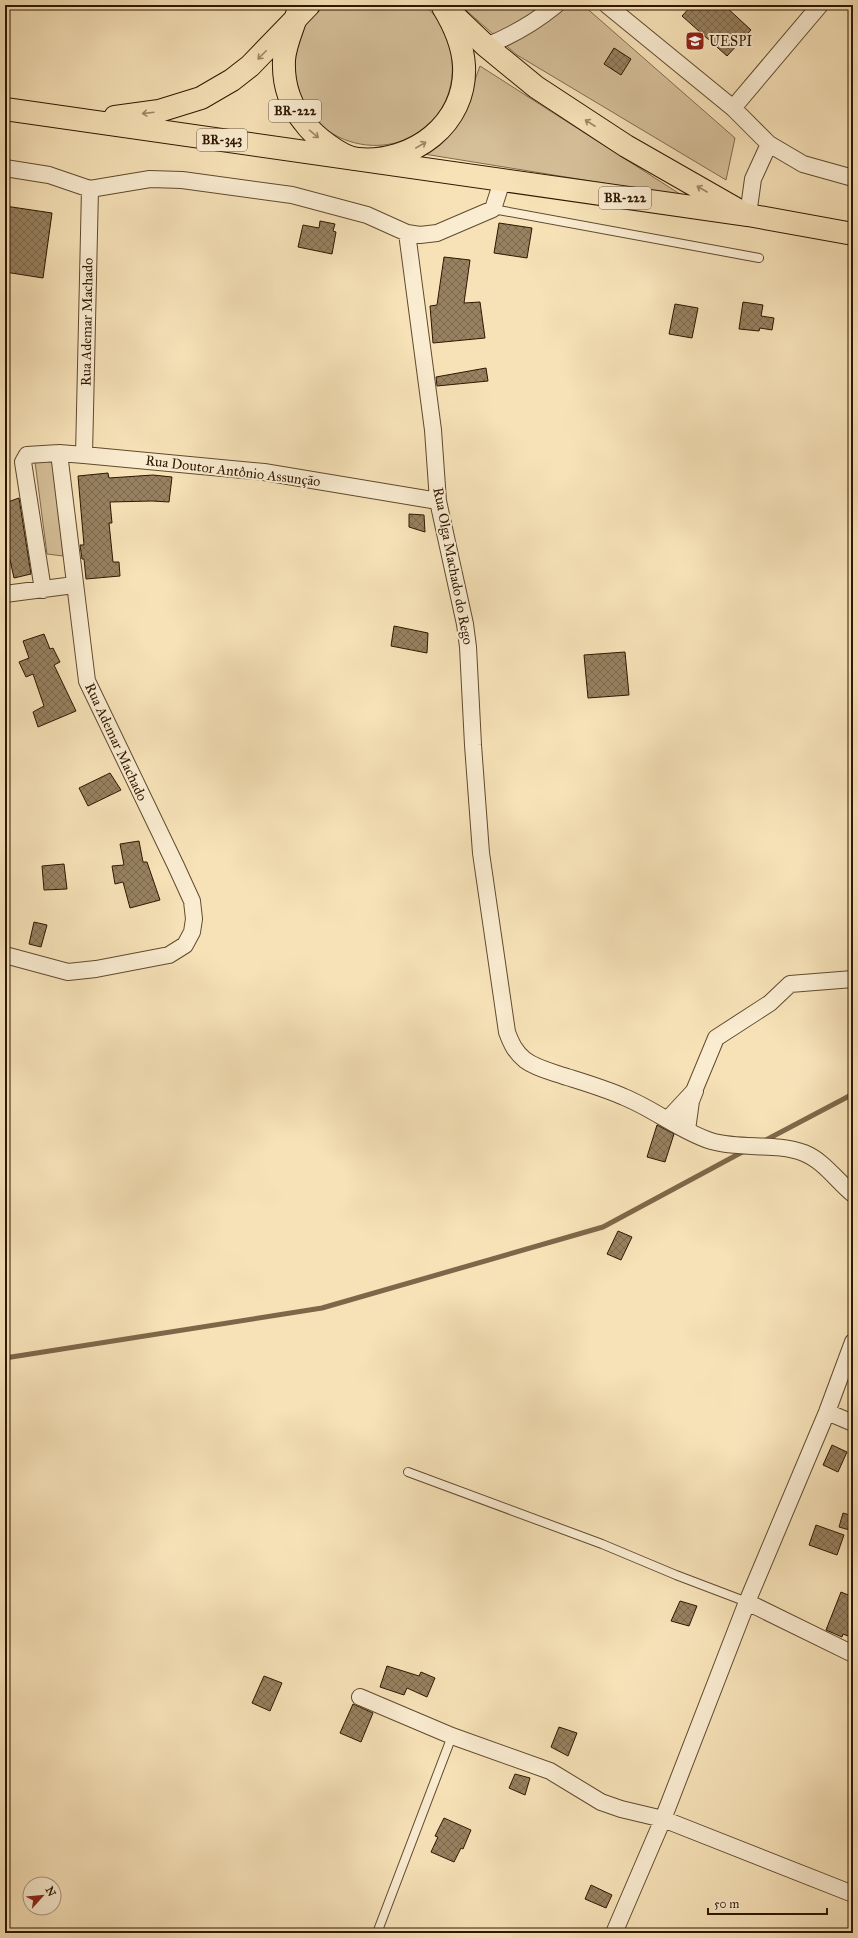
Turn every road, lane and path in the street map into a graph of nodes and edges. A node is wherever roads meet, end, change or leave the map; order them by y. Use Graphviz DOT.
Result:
graph roads {
  1 [pos="442,5"];
  2 [pos="556,5"];
  3 [pos="607,5"];
  4 [pos="820,5"];
  5 [pos="302,8"];
  6 [pos="486,46"];
  7 [pos="734,108"];
  8 [pos="5,109"];
  9 [pos="88,120"];
  10 [pos="769,144"];
  11 [pos="356,159"];
  12 [pos="5,168"];
  13 [pos="853,178"];
  14 [pos="502,181"];
  15 [pos="90,189"];
  16 [pos="493,209"];
  17 [pos="748,216"];
  18 [pos="407,233"];
  19 [pos="853,234"];
  20 [pos="759,258"];
  21 [pos="59,454"];
  22 [pos="84,455"];
  23 [pos="438,501"];
  24 [pos="74,584"];
  25 [pos="43,590"];
  26 [pos="5,594"];
  27 [pos="5,955"];
  28 [pos="853,979"];
  29 [pos="853,983"];
  30 [pos="668,1119"];
  31 [pos="687,1130"];
  32 [pos="853,1194"];
  33 [pos="853,1342"];
  34 [pos="827,1412"];
  35 [pos="853,1423"];
  36 [pos="408,1472"];
  37 [pos="747,1602"];
  38 [pos="853,1654"];
  39 [pos="360,1697"];
  40 [pos="452,1736"];
  41 [pos="663,1819"];
  42 [pos="853,1894"];
  43 [pos="377,1933"];
  44 [pos="614,1933"];
  1 -- 6 [label="main road"];
  11 -- 1 [label="main road, BR-222, one-way"];
  2 -- 6 [label="street"];
  3 -- 7 [label="street"];
  4 -- 7 [label="street"];
  5 -- 9 [label="main road, one-way"];
  5 -- 11 [label="main road, BR-222, one-way"];
  17 -- 6 [label="main road, one-way"];
  7 -- 10 [label="street"];
  8 -- 9 [label="main road, BR-343"];
  9 -- 11 [label="main road, BR-343"];
  10 -- 13 [label="street"];
  10 -- 17 [label="street"];
  11 -- 14 [label="main road, BR-222"];
  12 -- 15 [label="street"];
  14 -- 16 [label="street"];
  14 -- 17 [label="main road, BR-222"];
  15 -- 18 [label="street"];
  15 -- 22 [label="street, Rua Ademar Machado"];
  16 -- 18 [label="street"];
  16 -- 20 [label="lane"];
  17 -- 19 [label="main road, BR-222"];
  18 -- 23 [label="street, Rua Olga Machado do Rego"];
  21 -- 22 [label="street, Rua Doutor Antônio Assunção"];
  21 -- 24 [label="street, Rua Ademar Machado"];
  21 -- 25 [label="street, Rua Doutor Antônio Assunção"];
  22 -- 23 [label="street, Rua Doutor Antônio Assunção"];
  23 -- 30 [label="street, Rua Olga Machado do Rego"];
  24 -- 25 [label="street"];
  24 -- 27 [label="street, Rua Ademar Machado"];
  25 -- 26 [label="street"];
  28 -- 30 [label="street"];
  29 -- 31 [label="street"];
  30 -- 31 [label="street, Rua Olga Machado do Rego"];
  31 -- 32 [label="street, Rua Olga Machado do Rego"];
  33 -- 34 [label="street"];
  34 -- 35 [label="street"];
  34 -- 37 [label="street"];
  36 -- 37 [label="lane"];
  37 -- 38 [label="street"];
  37 -- 41 [label="street"];
  39 -- 40 [label="street"];
  40 -- 41 [label="street"];
  40 -- 43 [label="lane"];
  41 -- 42 [label="street"];
  41 -- 44 [label="street"];
}
